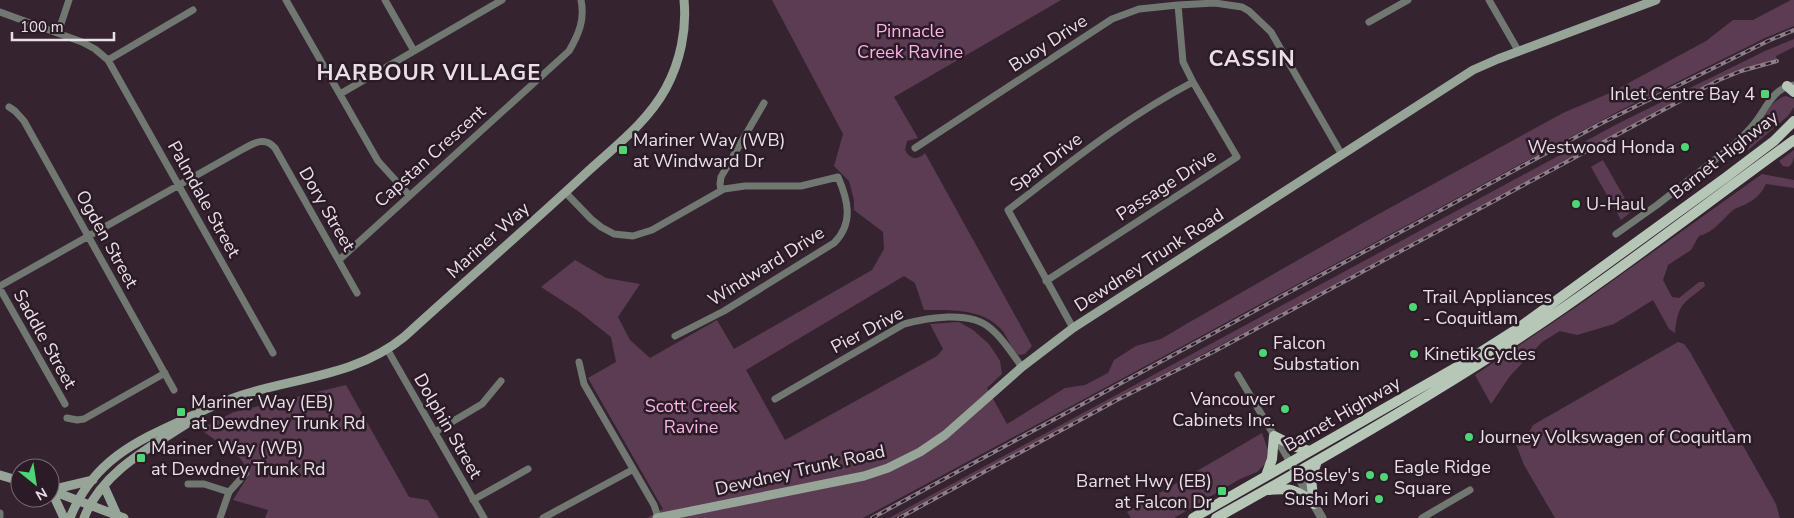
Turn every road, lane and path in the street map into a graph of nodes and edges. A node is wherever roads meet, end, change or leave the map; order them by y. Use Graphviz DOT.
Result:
graph roads {
  1 [pos="69,0"];
  2 [pos="286,0"];
  3 [pos="385,0"];
  4 [pos="483,0"];
  5 [pos="502,0"];
  6 [pos="581,0"];
  7 [pos="684,0"];
  8 [pos="1408,0"];
  9 [pos="1489,0"];
  10 [pos="1656,0"];
  11 [pos="1243,4"];
  12 [pos="1178,5"];
  13 [pos="488,8"];
  14 [pos="193,10"];
  15 [pos="0,12"];
  16 [pos="1370,22"];
  17 [pos="58,33"];
  18 [pos="414,51"];
  19 [pos="1519,52"];
  20 [pos="108,60"];
  21 [pos="1193,82"];
  22 [pos="1792,87"];
  23 [pos="340,94"];
  24 [pos="764,103"];
  25 [pos="9,107"];
  26 [pos="1794,121"];
  27 [pos="1794,135"];
  28 [pos="1791,142"];
  29 [pos="915,148"];
  30 [pos="1342,155"];
  31 [pos="179,185"];
  32 [pos="721,190"];
  33 [pos="565,192"];
  34 [pos="409,194"];
  35 [pos="1616,234"];
  36 [pos="88,236"];
  37 [pos="338,260"];
  38 [pos="1046,280"];
  39 [pos="0,287"];
  40 [pos="358,293"];
  41 [pos="1073,328"];
  42 [pos="675,336"];
  43 [pos="387,349"];
  44 [pos="273,353"];
  45 [pos="579,362"];
  46 [pos="1022,367"];
  47 [pos="164,374"];
  48 [pos="1238,375"];
  49 [pos="501,381"];
  50 [pos="174,390"];
  51 [pos="775,400"];
  52 [pos="219,403"];
  53 [pos="65,404"];
  54 [pos="67,418"];
  55 [pos="435,432"];
  56 [pos="1274,436"];
  57 [pos="1310,451"];
  58 [pos="1317,461"];
  59 [pos="1290,462"];
  60 [pos="528,469"];
  61 [pos="632,470"];
  62 [pos="246,473"];
  63 [pos="1295,473"];
  64 [pos="1266,476"];
  65 [pos="93,480"];
  66 [pos="188,484"];
  67 [pos="104,486"];
  68 [pos="60,488"];
  69 [pos="1470,490"];
  70 [pos="1264,491"];
  71 [pos="229,492"];
  72 [pos="60,494"];
  73 [pos="473,500"];
  74 [pos="78,501"];
  75 [pos="1314,504"];
  76 [pos="90,506"];
  77 [pos="120,517"];
  78 [pos="70,518"];
  79 [pos="84,518"];
  80 [pos="220,518"];
  81 [pos="484,518"];
  82 [pos="543,518"];
  83 [pos="658,518"];
  84 [pos="1192,518"];
  85 [pos="1216,518"];
  86 [pos="1322,518"];
  87 [pos="1422,518"];
  1 -- 17 [label="street"];
  2 -- 23 [label="street"];
  3 -- 18 [label="street"];
  4 -- 13 [label="street"];
  5 -- 13 [label="street"];
  6 -- 34 [label="street, Capstan Crescent"];
  7 -- 33 [label="main road, Mariner Way"];
  8 -- 16 [label="street"];
  9 -- 19 [label="street"];
  10 -- 19 [label="main road, Dewdney Trunk Road"];
  11 -- 12 [label="street, Buoy Drive"];
  11 -- 30 [label="street, Buoy Drive"];
  12 -- 21 [label="street, Passage Drive"];
  12 -- 29 [label="street, Buoy Drive"];
  13 -- 18 [label="street"];
  14 -- 20 [label="street"];
  15 -- 17 [label="street"];
  17 -- 20 [label="street"];
  18 -- 23 [label="street"];
  19 -- 30 [label="main road, Dewdney Trunk Road"];
  20 -- 31 [label="street, Palmdale Street"];
  21 -- 38 [label="street, Spar Drive"];
  21 -- 38 [label="street, Passage Drive"];
  22 -- 35 [label="street"];
  23 -- 34 [label="street"];
  24 -- 32 [label="street"];
  25 -- 36 [label="street, Ogden Street"];
  26 -- 57 [label="main road, Barnet Highway"];
  27 -- 28 [label="main road, Barnet Highway"];
  28 -- 58 [label="main road, Barnet Highway"];
  30 -- 41 [label="main road, Dewdney Trunk Road"];
  31 -- 36 [label="street"];
  31 -- 37 [label="street, Dory Street"];
  31 -- 44 [label="street, Palmdale Street"];
  32 -- 33 [label="street, Windward Drive"];
  32 -- 42 [label="street, Windward Drive"];
  33 -- 43 [label="main road, Mariner Way"];
  34 -- 37 [label="street, Capstan Crescent"];
  36 -- 39 [label="street"];
  36 -- 47 [label="street, Ogden Street"];
  37 -- 40 [label="street, Dory Street"];
  38 -- 41 [label="street, Spar Drive"];
  39 -- 53 [label="street, Saddle Street"];
  41 -- 46 [label="main road, Dewdney Trunk Road"];
  43 -- 52 [label="main road, Mariner Way"];
  43 -- 55 [label="street, Dolphin Street"];
  45 -- 61 [label="street"];
  46 -- 51 [label="street, Pier Drive"];
  46 -- 83 [label="main road, Dewdney Trunk Road"];
  47 -- 50 [label="street, Ogden Street"];
  47 -- 54 [label="street"];
  48 -- 56 [label="street"];
  49 -- 55 [label="street"];
  52 -- 65 [label="main road, Mariner Way"];
  52 -- 67 [label="main road, Mariner Way"];
  55 -- 73 [label="street, Dolphin Street"];
  56 -- 57 [label="main road"];
  56 -- 59 [label="street"];
  56 -- 64 [label="main road"];
  57 -- 59 [label="main road, Barnet Highway"];
  58 -- 63 [label="main road, Barnet Highway"];
  58 -- 75 [label="main road"];
  59 -- 63 [label="street"];
  59 -- 64 [label="main road, Barnet Highway"];
  60 -- 73 [label="street"];
  61 -- 82 [label="street"];
  61 -- 83 [label="street"];
  62 -- 71 [label="street"];
  63 -- 70 [label="main road, Barnet Highway"];
  63 -- 75 [label="street"];
  64 -- 84 [label="main road, Barnet Highway"];
  65 -- 68 [label="main road"];
  65 -- 74 [label="main road, Mariner Way"];
  66 -- 71 [label="street"];
  67 -- 76 [label="main road, Mariner Way"];
  67 -- 77 [label="main road"];
  69 -- 87 [label="street"];
  70 -- 75 [label="main road"];
  70 -- 85 [label="main road, Barnet Highway"];
  71 -- 80 [label="street"];
  72 -- 74 [label="main road"];
  73 -- 81 [label="street, Dolphin Street"];
  74 -- 76 [label="main road"];
  74 -- 78 [label="main road, Mariner Way"];
  75 -- 86 [label="street"];
  76 -- 77 [label="main road"];
  76 -- 79 [label="main road, Mariner Way"];
}
